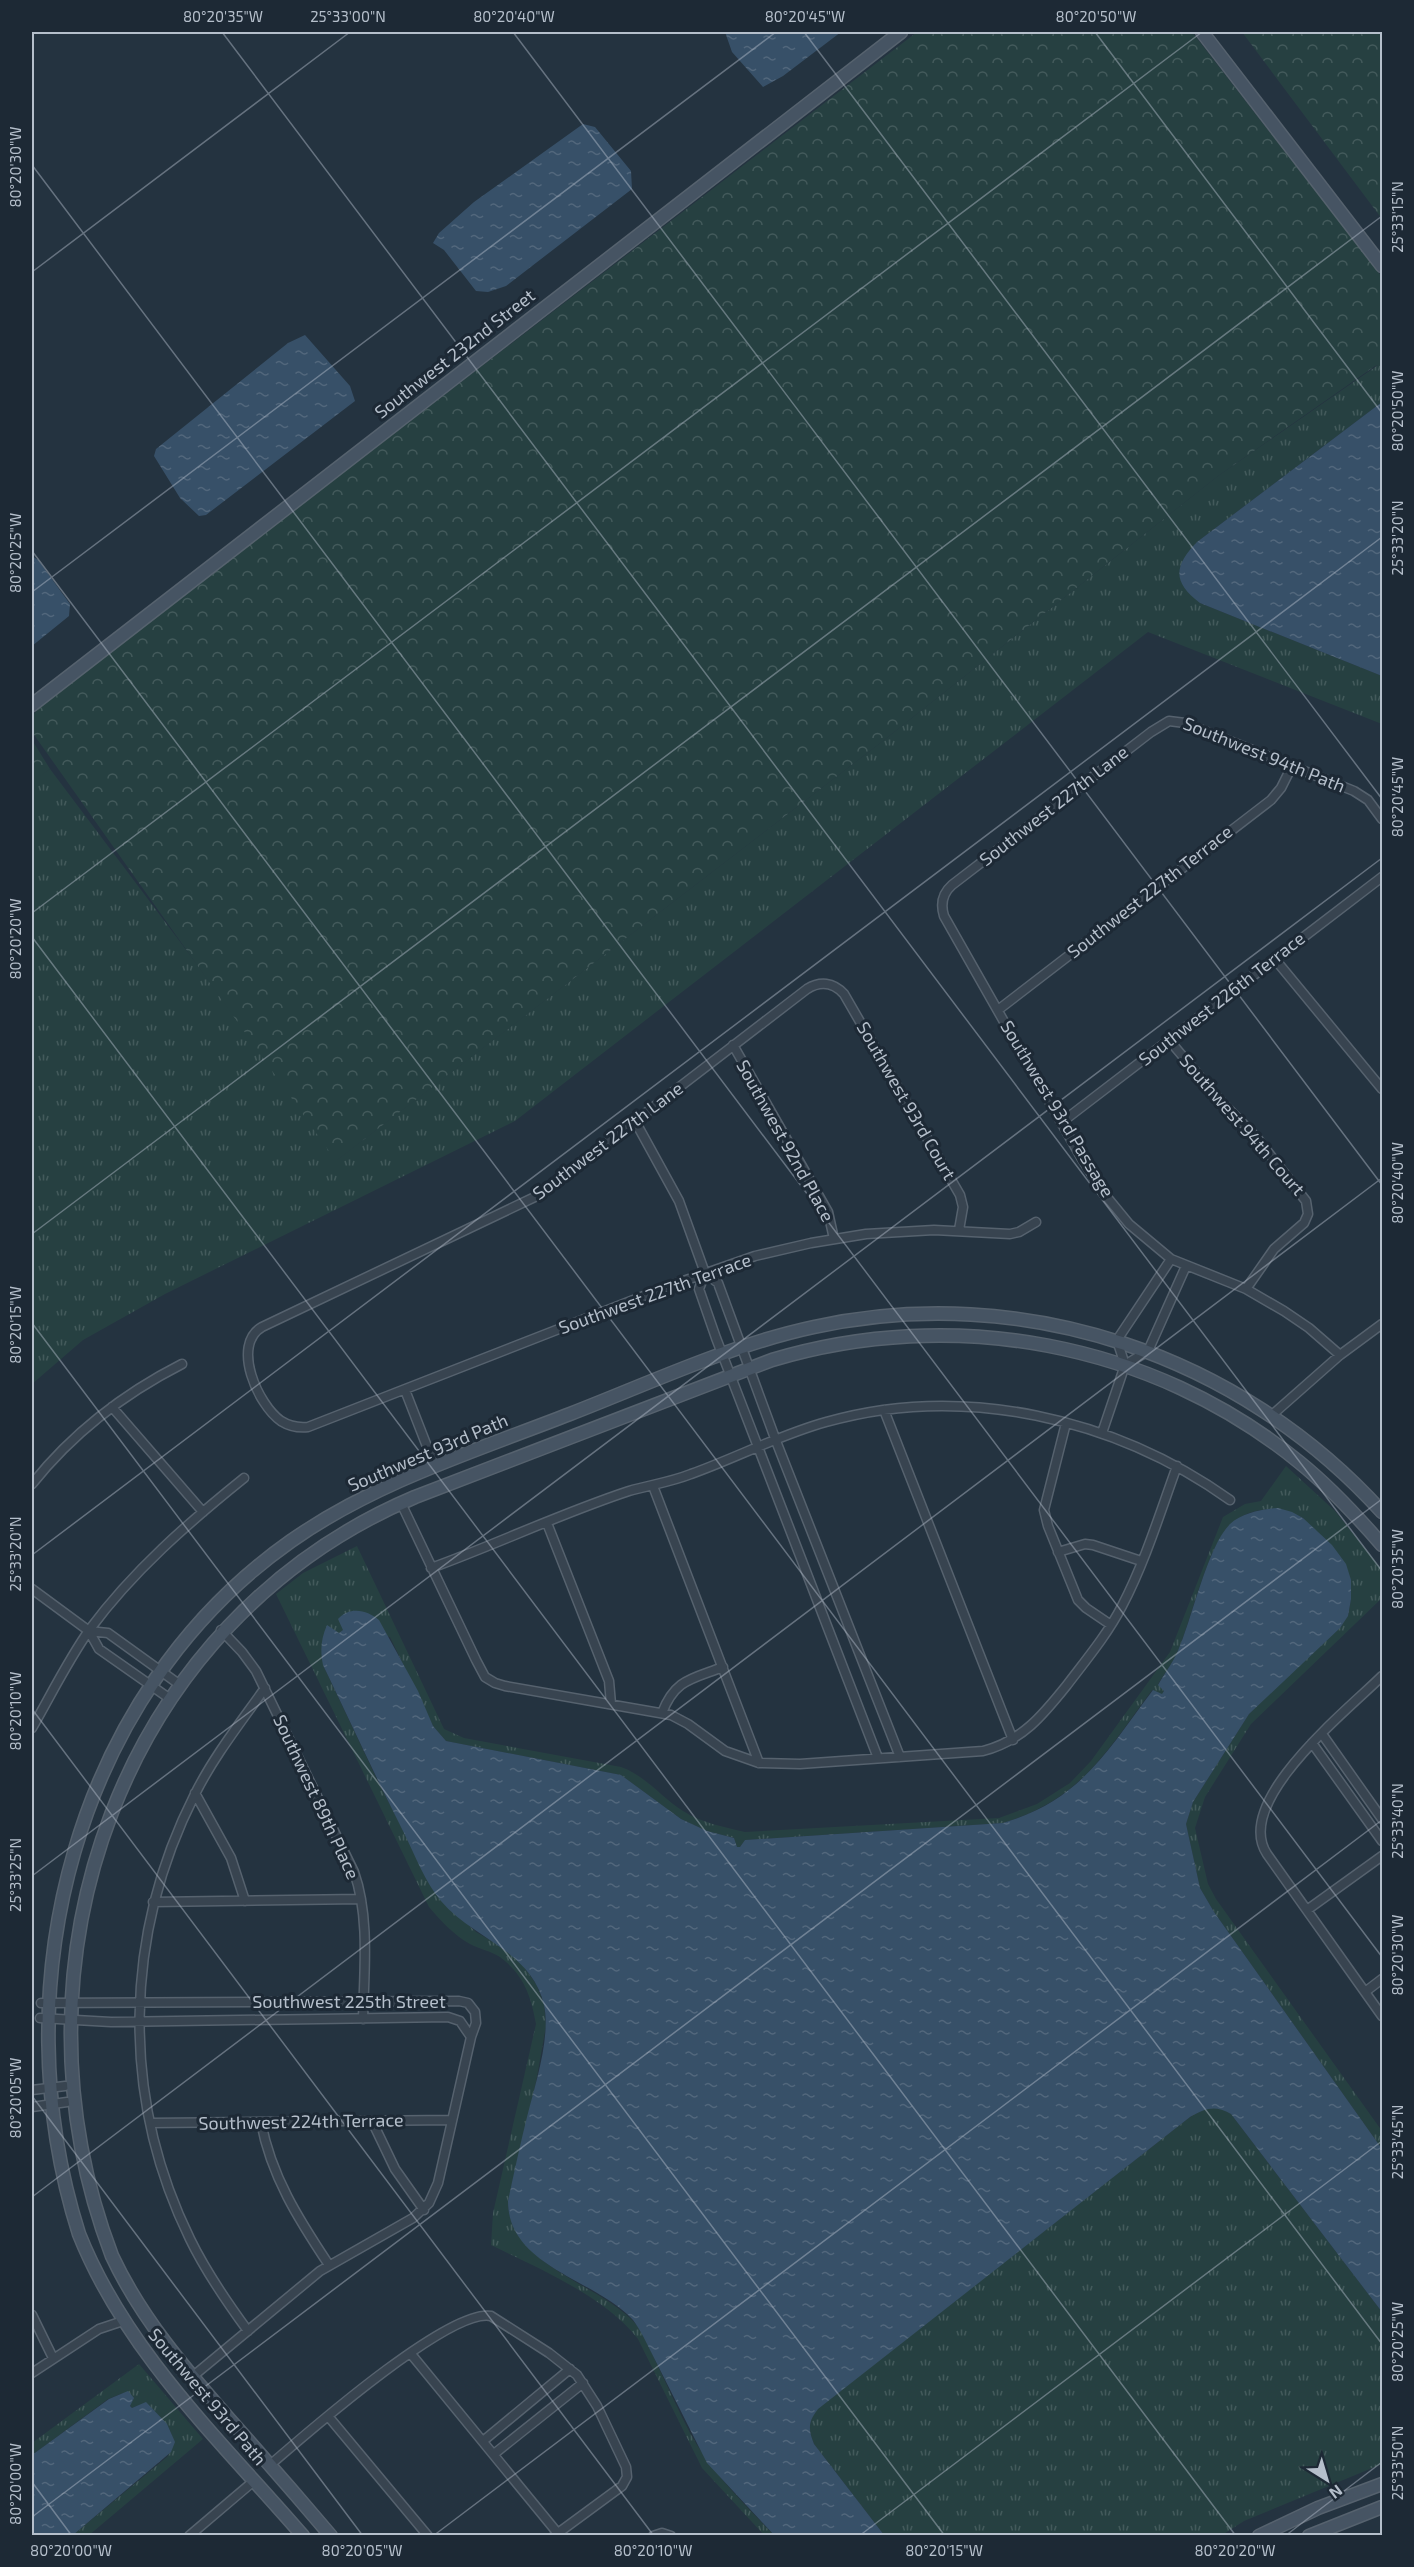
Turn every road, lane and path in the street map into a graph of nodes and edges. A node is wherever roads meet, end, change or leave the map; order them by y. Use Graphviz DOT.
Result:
graph roads {
  1 [pos="901,32"];
  2 [pos="1202,32"];
  3 [pos="1383,266"];
  4 [pos="32,705"];
  5 [pos="1169,721"];
  6 [pos="1292,766"];
  7 [pos="1383,819"];
  8 [pos="1383,877"];
  9 [pos="943,898"];
  10 [pos="1274,958"];
  11 [pos="826,983"];
  12 [pos="998,1010"];
  13 [pos="1169,1040"];
  14 [pos="733,1046"];
  15 [pos="1383,1089"];
  16 [pos="635,1121"];
  17 [pos="1062,1122"];
  18 [pos="1036,1222"];
  19 [pos="959,1230"];
  20 [pos="834,1239"];
  21 [pos="1171,1258"];
  22 [pos="1186,1266"];
  23 [pos="705,1273"];
  24 [pos="1246,1289"];
  25 [pos="1383,1324"];
  26 [pos="1117,1340"];
  27 [pos="740,1348"];
  28 [pos="1148,1351"];
  29 [pos="722,1355"];
  30 [pos="1340,1355"];
  31 [pos="182,1364"];
  32 [pos="1125,1365"];
  33 [pos="749,1368"];
  34 [pos="730,1375"];
  35 [pos="405,1390"];
  36 [pos="112,1407"];
  37 [pos="884,1410"];
  38 [pos="1272,1415"];
  39 [pos="1066,1423"];
  40 [pos="287,1424"];
  41 [pos="1102,1433"];
  42 [pos="776,1441"];
  43 [pos="757,1447"];
  44 [pos="1177,1466"];
  45 [pos="435,1467"];
  46 [pos="244,1478"];
  47 [pos="32,1484"];
  48 [pos="652,1486"];
  49 [pos="1230,1500"];
  50 [pos="401,1503"];
  51 [pos="203,1512"];
  52 [pos="1383,1512"];
  53 [pos="547,1523"];
  54 [pos="1383,1545"];
  55 [pos="1058,1552"];
  56 [pos="1141,1561"];
  57 [pos="431,1569"];
  58 [pos="32,1589"];
  59 [pos="1111,1624"];
  60 [pos="220,1630"];
  61 [pos="89,1631"];
  62 [pos="723,1667"];
  63 [pos="159,1670"];
  64 [pos="1383,1676"];
  65 [pos="176,1682"];
  66 [pos="148,1684"];
  67 [pos="265,1688"];
  68 [pos="166,1696"];
  69 [pos="611,1704"];
  70 [pos="662,1713"];
  71 [pos="32,1728"];
  72 [pos="1322,1734"];
  73 [pos="1013,1740"];
  74 [pos="1312,1743"];
  75 [pos="900,1757"];
  76 [pos="879,1758"];
  77 [pos="759,1763"];
  78 [pos="195,1793"];
  79 [pos="1383,1819"];
  80 [pos="1383,1841"];
  81 [pos="1383,1856"];
  82 [pos="360,1899"];
  83 [pos="245,1901"];
  84 [pos="153,1902"];
  85 [pos="1307,1910"];
  86 [pos="1383,1979"];
  87 [pos="1365,1992"];
  88 [pos="62,2002"];
  89 [pos="363,2002"];
  90 [pos="41,2003"];
  91 [pos="139,2003"];
  92 [pos="1382,2015"];
  93 [pos="40,2018"];
  94 [pos="62,2019"];
  95 [pos="363,2019"];
  96 [pos="140,2022"];
  97 [pos="471,2037"];
  98 [pos="65,2086"];
  99 [pos="38,2090"];
  100 [pos="67,2102"];
  101 [pos="46,2105"];
  102 [pos="32,2107"];
  103 [pos="452,2120"];
  104 [pos="372,2121"];
  105 [pos="261,2122"];
  106 [pos="150,2123"];
  107 [pos="424,2210"];
  108 [pos="329,2265"];
  109 [pos="32,2315"];
  110 [pos="123,2321"];
  111 [pos="248,2331"];
  112 [pos="411,2354"];
  113 [pos="53,2358"];
  114 [pos="570,2369"];
  115 [pos="32,2373"];
  116 [pos="192,2378"];
  117 [pos="583,2383"];
  118 [pos="327,2416"];
  119 [pos="483,2441"];
  120 [pos="494,2454"];
  121 [pos="270,2465"];
  122 [pos="255,2480"];
  123 [pos="1383,2484"];
  124 [pos="1383,2507"];
  125 [pos="557,2534"];
  126 [pos="189,2535"];
  127 [pos="303,2535"];
  128 [pos="331,2535"];
  129 [pos="428,2535"];
  130 [pos="1259,2535"];
  131 [pos="1309,2535"];
  1 -- 4 [label="street, Southwest 232nd Street"];
  2 -- 3 [label="street"];
  5 -- 6 [label="street, Southwest 94th Path"];
  5 -- 9 [label="street, Southwest 227th Lane"];
  6 -- 7 [label="street, Southwest 94th Path"];
  6 -- 12 [label="street, Southwest 227th Terrace"];
  8 -- 10 [label="street, Southwest 226th Terrace"];
  9 -- 12 [label="street, Southwest 93rd Passage"];
  10 -- 13 [label="street, Southwest 226th Terrace"];
  10 -- 15 [label="street"];
  11 -- 14 [label="street, Southwest 227th Lane"];
  11 -- 19 [label="street, Southwest 93rd Court"];
  12 -- 17 [label="street, Southwest 93rd Passage"];
  13 -- 17 [label="street, Southwest 226th Terrace"];
  13 -- 24 [label="street, Southwest 94th Court"];
  14 -- 16 [label="street, Southwest 227th Lane"];
  14 -- 20 [label="street, Southwest 92nd Place"];
  16 -- 23 [label="street"];
  16 -- 40 [label="street, Southwest 227th Lane"];
  17 -- 21 [label="street, Southwest 93rd Passage"];
  18 -- 19 [label="street, Southwest 227th Terrace"];
  19 -- 20 [label="street, Southwest 227th Terrace"];
  20 -- 23 [label="street, Southwest 227th Terrace"];
  21 -- 22 [label="street, Southwest 93rd Passage"];
  21 -- 26 [label="street"];
  22 -- 24 [label="street, Southwest 93rd Passage"];
  22 -- 28 [label="street"];
  23 -- 27 [label="street"];
  23 -- 29 [label="street"];
  23 -- 35 [label="street, Southwest 227th Terrace"];
  24 -- 30 [label="street, Southwest 93rd Passage"];
  25 -- 30 [label="street"];
  26 -- 27 [label="street, Southwest 93rd Path"];
  26 -- 28 [label="street, Southwest 93rd Path"];
  26 -- 32 [label="street"];
  27 -- 29 [label="street, Southwest 93rd Path"];
  27 -- 33 [label="street"];
  28 -- 32 [label="street"];
  28 -- 38 [label="street, Southwest 93rd Path"];
  29 -- 34 [label="street"];
  29 -- 45 [label="street, Southwest 93rd Path"];
  30 -- 38 [label="street"];
  31 -- 36 [label="street"];
  32 -- 33 [label="street, Southwest 93rd Path"];
  32 -- 41 [label="street"];
  32 -- 54 [label="street, Southwest 93rd Path"];
  33 -- 34 [label="street, Southwest 93rd Path"];
  33 -- 42 [label="street"];
  34 -- 43 [label="street"];
  34 -- 50 [label="street, Southwest 93rd Path"];
  35 -- 40 [label="street, Southwest 227th Terrace"];
  35 -- 45 [label="street"];
  36 -- 47 [label="street"];
  36 -- 51 [label="street"];
  37 -- 39 [label="street"];
  37 -- 42 [label="street"];
  37 -- 73 [label="street"];
  38 -- 52 [label="street, Southwest 93rd Path"];
  39 -- 41 [label="street"];
  39 -- 55 [label="street"];
  41 -- 44 [label="street"];
  42 -- 43 [label="street"];
  42 -- 75 [label="street"];
  43 -- 48 [label="street"];
  43 -- 76 [label="street"];
  44 -- 49 [label="street"];
  44 -- 56 [label="street"];
  45 -- 63 [label="street, Southwest 93rd Path"];
  46 -- 51 [label="street"];
  48 -- 53 [label="street"];
  48 -- 62 [label="street"];
  50 -- 57 [label="street"];
  50 -- 60 [label="street, Southwest 93rd Path"];
  51 -- 61 [label="street"];
  53 -- 57 [label="street"];
  53 -- 69 [label="street"];
  55 -- 56 [label="street"];
  55 -- 59 [label="street"];
  56 -- 59 [label="street"];
  57 -- 69 [label="street"];
  58 -- 61 [label="street"];
  59 -- 73 [label="street"];
  60 -- 65 [label="street, Southwest 93rd Path"];
  60 -- 67 [label="street, Southwest 89th Place"];
  61 -- 63 [label="street"];
  61 -- 66 [label="street"];
  61 -- 71 [label="street"];
  62 -- 70 [label="street"];
  62 -- 77 [label="street"];
  63 -- 65 [label="street"];
  63 -- 66 [label="street, Southwest 93rd Path"];
  64 -- 72 [label="street"];
  65 -- 68 [label="street, Southwest 93rd Path"];
  66 -- 68 [label="street"];
  66 -- 90 [label="street, Southwest 93rd Path"];
  67 -- 78 [label="street"];
  67 -- 82 [label="street, Southwest 89th Place"];
  68 -- 88 [label="street, Southwest 93rd Path"];
  69 -- 70 [label="street"];
  70 -- 77 [label="street"];
  72 -- 74 [label="street"];
  72 -- 79 [label="street"];
  73 -- 75 [label="street"];
  74 -- 80 [label="street"];
  74 -- 85 [label="street"];
  75 -- 76 [label="street"];
  76 -- 77 [label="street"];
  78 -- 83 [label="street"];
  78 -- 84 [label="street"];
  81 -- 85 [label="street"];
  82 -- 83 [label="street"];
  82 -- 89 [label="street, Southwest 89th Place"];
  83 -- 84 [label="street"];
  84 -- 91 [label="street"];
  85 -- 87 [label="street"];
  86 -- 87 [label="street"];
  87 -- 92 [label="street"];
  88 -- 90 [label="street, Southwest 225th Street"];
  88 -- 91 [label="street, Southwest 225th Street"];
  88 -- 94 [label="street, Southwest 93rd Path"];
  89 -- 91 [label="street, Southwest 225th Street"];
  89 -- 95 [label="street, Southwest 89th Place"];
  89 -- 97 [label="street, Southwest 225th Street"];
  90 -- 93 [label="street, Southwest 93rd Path"];
  91 -- 96 [label="street"];
  93 -- 94 [label="street, Southwest 225th Street"];
  93 -- 99 [label="street, Southwest 93rd Path"];
  94 -- 96 [label="street, Southwest 225th Street"];
  94 -- 98 [label="street, Southwest 93rd Path"];
  95 -- 96 [label="street, Southwest 225th Street"];
  95 -- 97 [label="street, Southwest 225th Street"];
  96 -- 106 [label="street"];
  97 -- 103 [label="street"];
  98 -- 99 [label="street"];
  98 -- 100 [label="street, Southwest 93rd Path"];
  99 -- 101 [label="street, Southwest 93rd Path"];
  100 -- 101 [label="street"];
  100 -- 116 [label="street, Southwest 93rd Path"];
  101 -- 102 [label="street"];
  101 -- 110 [label="street, Southwest 93rd Path"];
  103 -- 104 [label="street, Southwest 224th Terrace"];
  103 -- 107 [label="street"];
  104 -- 105 [label="street, Southwest 224th Terrace"];
  104 -- 107 [label="street"];
  105 -- 106 [label="street, Southwest 224th Terrace"];
  105 -- 108 [label="street"];
  106 -- 111 [label="street"];
  107 -- 108 [label="street"];
  108 -- 111 [label="street"];
  109 -- 113 [label="street"];
  110 -- 113 [label="street"];
  110 -- 122 [label="street, Southwest 93rd Path"];
  111 -- 116 [label="street"];
  112 -- 114 [label="street"];
  112 -- 118 [label="street"];
  112 -- 119 [label="street"];
  113 -- 115 [label="street"];
  114 -- 117 [label="street"];
  114 -- 119 [label="street"];
  116 -- 121 [label="street, Southwest 93rd Path"];
  117 -- 120 [label="street"];
  117 -- 125 [label="street"];
  118 -- 121 [label="street"];
  118 -- 129 [label="street"];
  119 -- 120 [label="street"];
  120 -- 125 [label="street"];
  121 -- 128 [label="street, Southwest 93rd Path"];
  122 -- 126 [label="street"];
  122 -- 127 [label="street, Southwest 93rd Path"];
  123 -- 130 [label="street"];
  124 -- 131 [label="street"];
}
